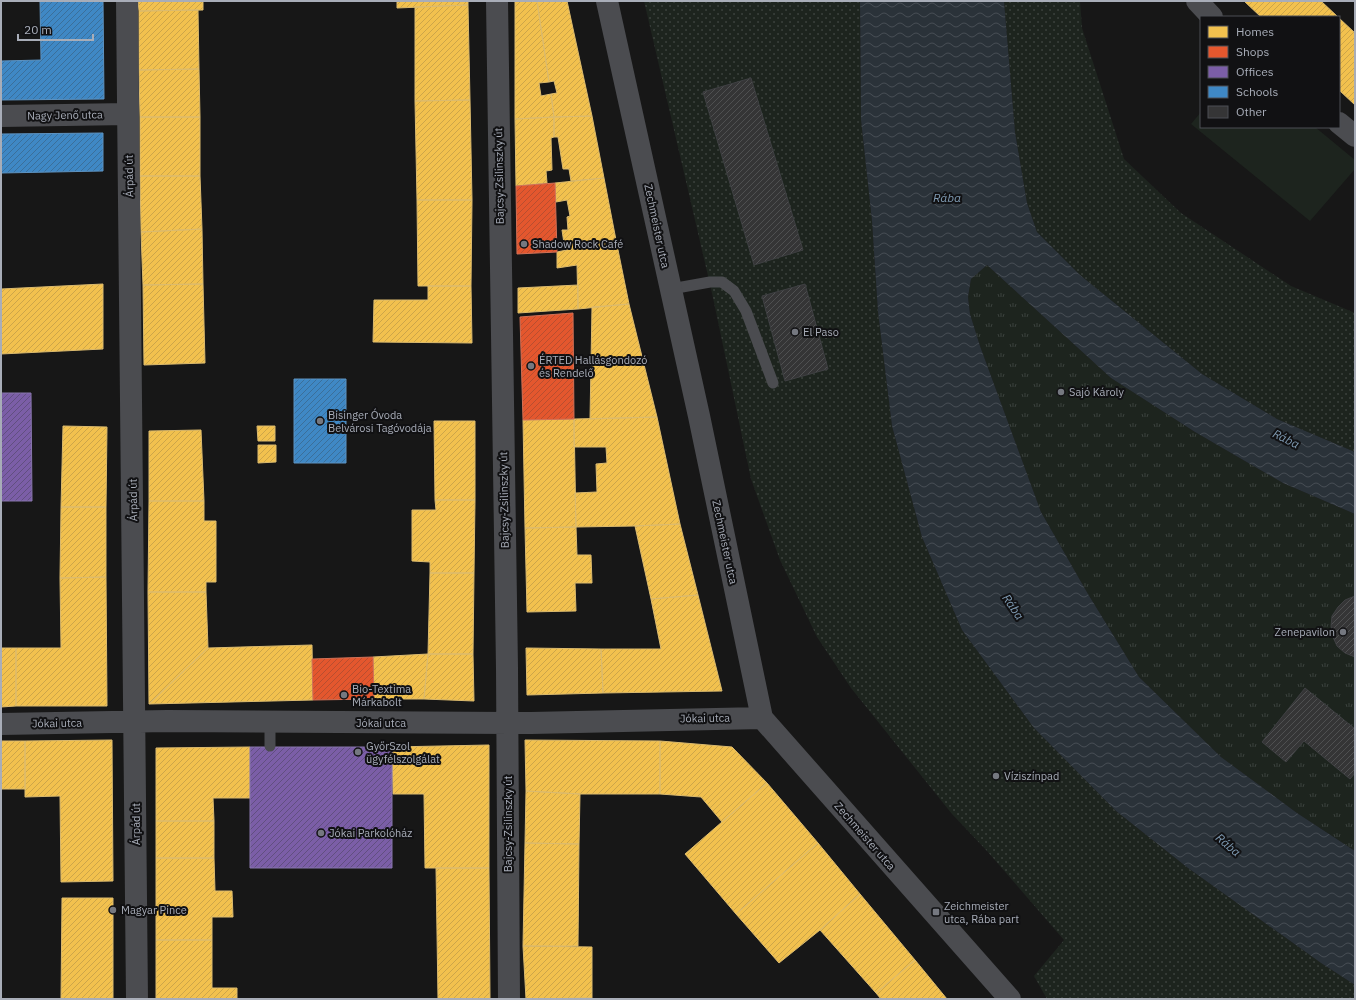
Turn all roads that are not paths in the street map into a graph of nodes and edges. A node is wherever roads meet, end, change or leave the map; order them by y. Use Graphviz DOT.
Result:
graph roads {
  1 [pos="127,1"];
  2 [pos="497,1"];
  3 [pos="607,1"];
  4 [pos="1197,1"];
  5 [pos="1211,16"];
  6 [pos="128,114"];
  7 [pos="1,116"];
  8 [pos="1340,124"];
  9 [pos="1355,136"];
  10 [pos="671,289"];
  11 [pos="773,383"];
  12 [pos="762,718"];
  13 [pos="135,722"];
  14 [pos="270,722"];
  15 [pos="507,723"];
  16 [pos="1,724"];
  17 [pos="270,746"];
  18 [pos="137,999"];
  19 [pos="509,999"];
  20 [pos="1010,999"];
  1 -- 6 [label="street, Árpád út"];
  2 -- 15 [label="street, Bajcsy-Zsilinszky út"];
  3 -- 10 [label="street, Zechmeister utca"];
  4 -- 5 [label="street"];
  6 -- 7 [label="street, Nagy Jenő utca"];
  6 -- 13 [label="street, Árpád út"];
  8 -- 9 [label="street"];
  10 -- 11 [label="lane"];
  10 -- 12 [label="street, Zechmeister utca"];
  12 -- 15 [label="street, Jókai utca"];
  12 -- 20 [label="street, Zechmeister utca"];
  13 -- 14 [label="street, Jókai utca"];
  13 -- 16 [label="street, Jókai utca"];
  13 -- 18 [label="street, Árpád út"];
  14 -- 15 [label="street, Jókai utca"];
  14 -- 17 [label="lane"];
  15 -- 19 [label="street, Bajcsy-Zsilinszky út"];
}
